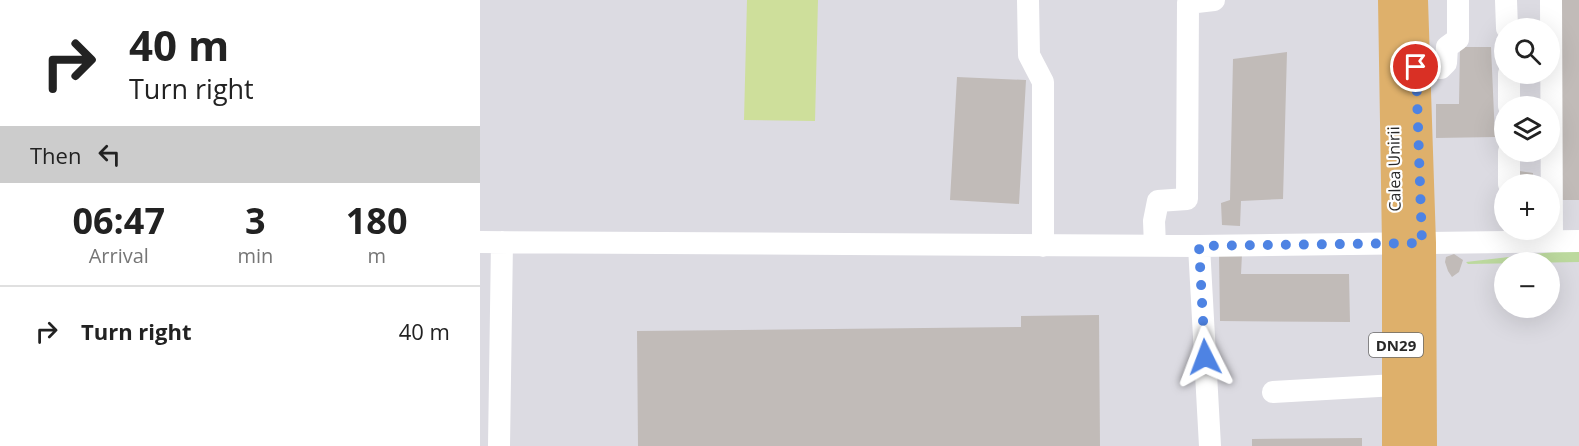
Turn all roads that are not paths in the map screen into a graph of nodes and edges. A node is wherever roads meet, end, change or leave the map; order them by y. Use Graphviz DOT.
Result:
graph roads {
  1 [pos="1028,0"];
  2 [pos="1214,0"];
  3 [pos="1392,0"];
  4 [pos="1414,0"];
  5 [pos="1458,0"];
  6 [pos="1506,0"];
  7 [pos="1551,0"];
  8 [pos="1507,18"];
  9 [pos="1416,67"];
  10 [pos="1494,238"];
  11 [pos="1538,240"];
  12 [pos="1579,241"];
  13 [pos="491,242"];
  14 [pos="1552,242"];
  15 [pos="1043,246"];
  16 [pos="1155,246"];
  17 [pos="1199,246"];
  18 [pos="1421,248"];
  19 [pos="490,381"];
  20 [pos="1396,386"];
  21 [pos="1273,392"];
  22 [pos="499,446"];
  23 [pos="1210,446"];
  24 [pos="1396,446"];
  25 [pos="1423,446"];
  1 -- 15 [label="lane"];
  2 -- 16 [label="lane"];
  3 -- 18 [label="main road, Calea Unirii / DN29"];
  4 -- 9 [label="main road, Calea Unirii / DN29"];
  5 -- 9 [label="lane"];
  6 -- 8 [label="lane"];
  7 -- 14 [label="lane"];
  9 -- 18 [label="main road, Calea Unirii / DN29"];
  10 -- 18 [label="lane"];
  11 -- 14 [label="lane"];
  12 -- 14 [label="lane"];
  13 -- 15 [label="lane"];
  13 -- 19 [label="lane"];
  15 -- 16 [label="lane"];
  16 -- 17 [label="lane"];
  17 -- 18 [label="lane"];
  17 -- 23 [label="lane"];
  18 -- 20 [label="main road, Calea Unirii / DN29"];
  18 -- 25 [label="main road, Calea Unirii / DN29"];
  19 -- 22 [label="lane"];
  20 -- 21 [label="lane"];
  20 -- 24 [label="main road, Calea Unirii / DN29"];
}
